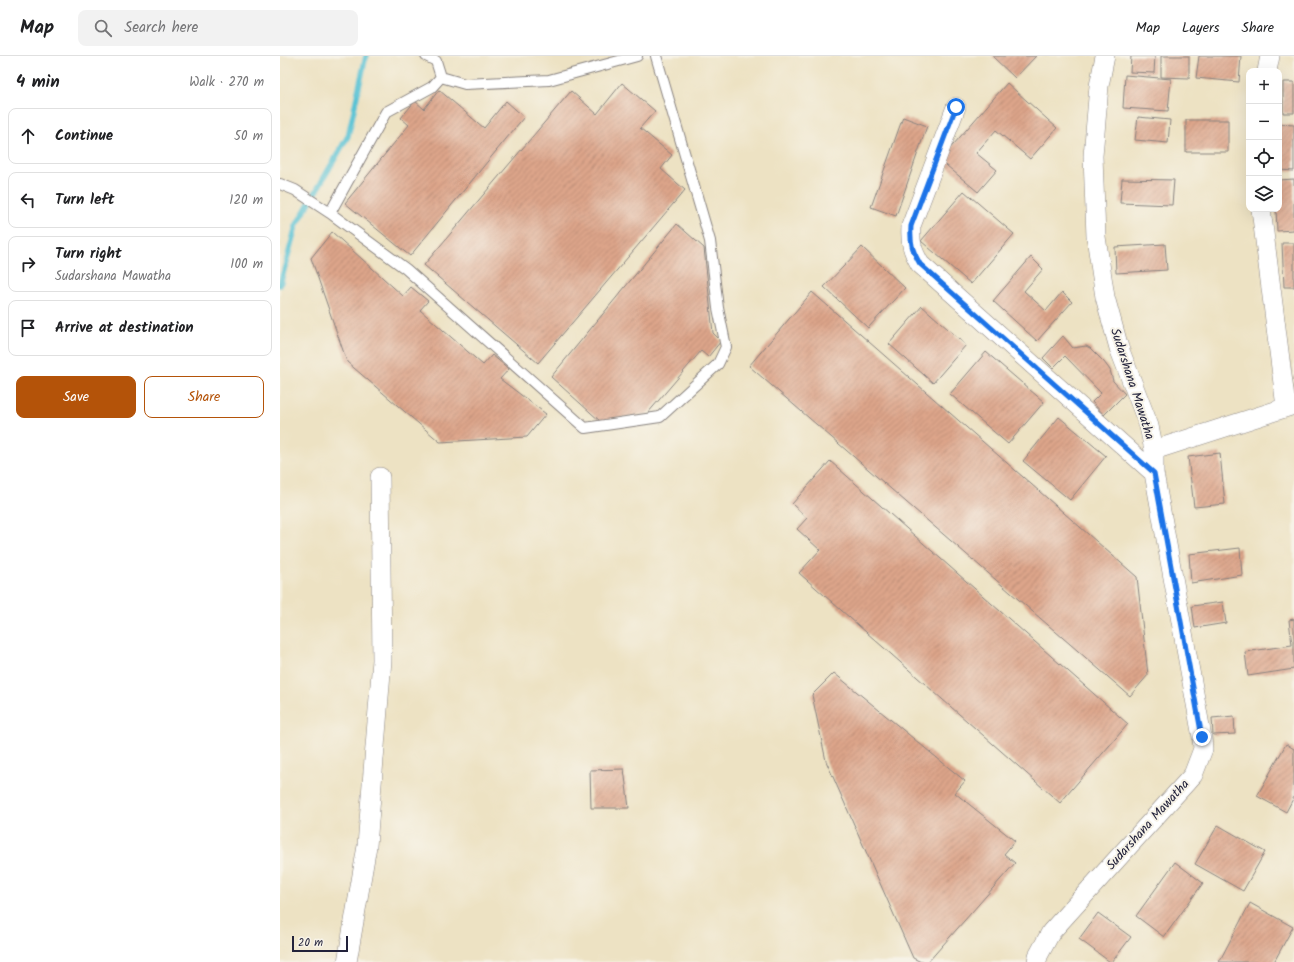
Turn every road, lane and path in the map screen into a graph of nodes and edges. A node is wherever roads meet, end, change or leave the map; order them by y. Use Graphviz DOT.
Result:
graph roads {
  1 [pos="426,56"];
  2 [pos="637,56"];
  3 [pos="656,56"];
  4 [pos="1105,56"];
  5 [pos="1270,56"];
  6 [pos="1268,68"];
  7 [pos="441,78"];
  8 [pos="956,107"];
  9 [pos="280,184"];
  10 [pos="1261,212"];
  11 [pos="330,213"];
  12 [pos="1290,406"];
  13 [pos="1154,450"];
  14 [pos="1154,473"];
  15 [pos="380,477"];
  16 [pos="346,962"];
  17 [pos="1037,962"];
  1 -- 7 [label="lane"];
  2 -- 7 [label="lane"];
  3 -- 11 [label="lane"];
  4 -- 13 [label="street, Sudarshana Mawatha"];
  5 -- 6 [label="street"];
  7 -- 11 [label="lane"];
  8 -- 14 [label="street"];
  9 -- 11 [label="lane"];
  10 -- 12 [label="street"];
  12 -- 13 [label="street"];
  13 -- 14 [label="street, Sudarshana Mawatha"];
  14 -- 17 [label="street, Sudarshana Mawatha"];
  15 -- 16 [label="street"];
}
